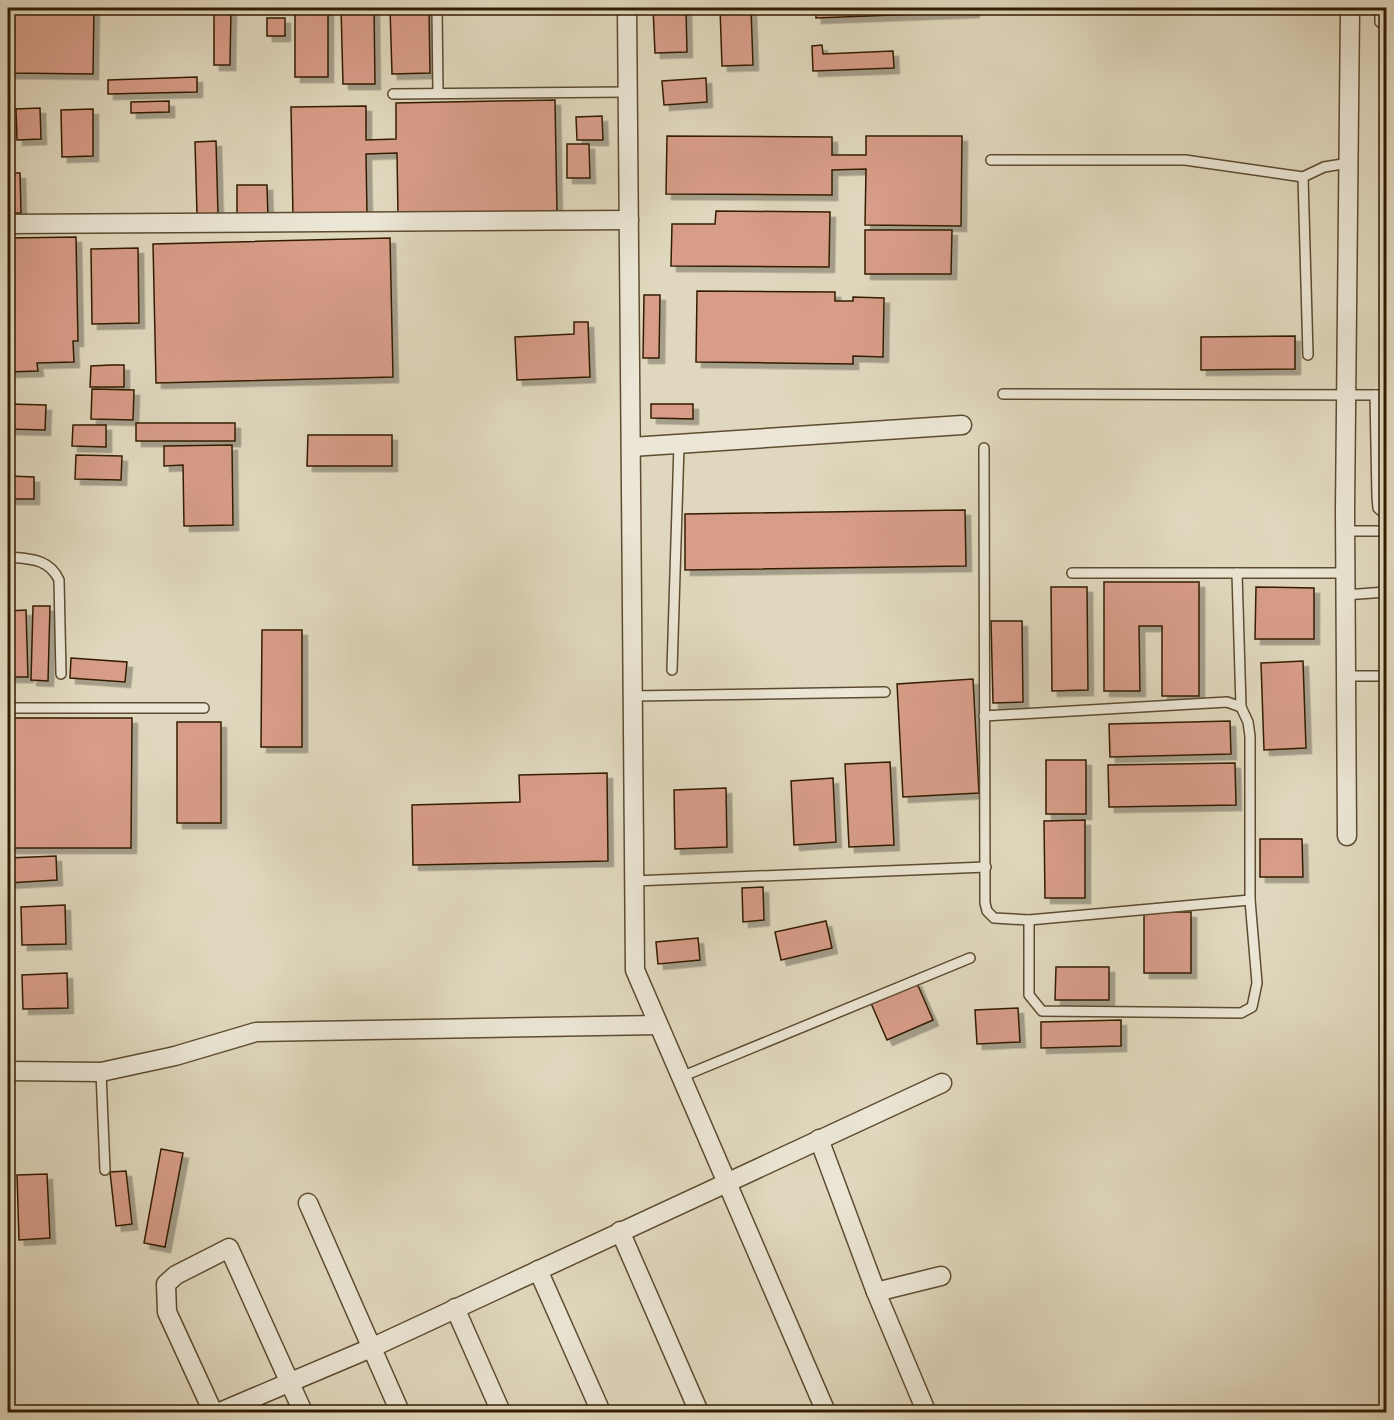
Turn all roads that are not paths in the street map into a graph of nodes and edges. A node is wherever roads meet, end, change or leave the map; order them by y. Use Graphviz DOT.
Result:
graph roads {
  1 [pos="437,8"];
  2 [pos="627,8"];
  3 [pos="1350,8"];
  4 [pos="1380,8"];
  5 [pos="1386,27"];
  6 [pos="628,92"];
  7 [pos="438,93"];
  8 [pos="393,94"];
  9 [pos="991,160"];
  10 [pos="1349,163"];
  11 [pos="1303,177"];
  12 [pos="629,220"];
  13 [pos="8,224"];
  14 [pos="1308,355"];
  15 [pos="1003,394"];
  16 [pos="1347,395"];
  17 [pos="1375,395"];
  18 [pos="1386,395"];
  19 [pos="962,425"];
  20 [pos="680,445"];
  21 [pos="631,447"];
  22 [pos="984,448"];
  23 [pos="1386,515"];
  24 [pos="1345,531"];
  25 [pos="1386,531"];
  26 [pos="8,557"];
  27 [pos="1072,573"];
  28 [pos="1237,573"];
  29 [pos="1345,573"];
  30 [pos="1386,592"];
  31 [pos="1345,595"];
  32 [pos="672,670"];
  33 [pos="61,674"];
  34 [pos="1346,676"];
  35 [pos="1386,676"];
  36 [pos="885,692"];
  37 [pos="633,696"];
  38 [pos="1241,707"];
  39 [pos="8,708"];
  40 [pos="204,708"];
  41 [pos="984,716"];
  42 [pos="1347,836"];
  43 [pos="986,867"];
  44 [pos="633,881"];
  45 [pos="1250,900"];
  46 [pos="1029,920"];
  47 [pos="970,958"];
  48 [pos="658,1025"];
  49 [pos="8,1071"];
  50 [pos="101,1072"];
  51 [pos="681,1077"];
  52 [pos="942,1083"];
  53 [pos="819,1139"];
  54 [pos="105,1170"];
  55 [pos="726,1182"];
  56 [pos="308,1203"];
  57 [pos="620,1231"];
  58 [pos="538,1270"];
  59 [pos="941,1276"];
  60 [pos="876,1292"];
  61 [pos="455,1308"];
  62 [pos="371,1348"];
  63 [pos="290,1382"];
  64 [pos="926,1412"];
  65 [pos="213,1413"];
  66 [pos="220,1413"];
  67 [pos="303,1413"];
  68 [pos="400,1413"];
  69 [pos="501,1413"];
  70 [pos="601,1413"];
  71 [pos="699,1413"];
  72 [pos="826,1413"];
  1 -- 7 [label="lane"];
  2 -- 6 [label="street"];
  3 -- 10 [label="street"];
  4 -- 5 [label="lane"];
  6 -- 7 [label="lane"];
  6 -- 12 [label="street"];
  7 -- 8 [label="lane"];
  9 -- 11 [label="lane"];
  10 -- 11 [label="lane"];
  10 -- 16 [label="street"];
  11 -- 14 [label="lane"];
  12 -- 13 [label="street"];
  12 -- 21 [label="street"];
  15 -- 16 [label="lane"];
  16 -- 17 [label="lane"];
  16 -- 24 [label="street"];
  17 -- 18 [label="lane"];
  17 -- 23 [label="lane"];
  19 -- 20 [label="street"];
  20 -- 21 [label="street"];
  20 -- 32 [label="lane"];
  21 -- 37 [label="street"];
  22 -- 41 [label="lane"];
  24 -- 25 [label="lane"];
  24 -- 29 [label="street"];
  26 -- 33 [label="lane"];
  27 -- 28 [label="lane"];
  28 -- 29 [label="lane"];
  28 -- 38 [label="lane"];
  29 -- 31 [label="street"];
  30 -- 31 [label="lane"];
  31 -- 34 [label="street"];
  34 -- 35 [label="lane"];
  34 -- 42 [label="street"];
  36 -- 37 [label="lane"];
  37 -- 44 [label="street"];
  38 -- 41 [label="lane"];
  38 -- 45 [label="lane"];
  39 -- 40 [label="lane"];
  41 -- 43 [label="lane"];
  43 -- 44 [label="lane"];
  43 -- 46 [label="lane"];
  44 -- 48 [label="street"];
  45 -- 46 [label="lane"];
  45 -- 46 [label="lane"];
  47 -- 51 [label="lane"];
  48 -- 50 [label="street"];
  48 -- 51 [label="street"];
  49 -- 50 [label="street"];
  50 -- 54 [label="lane"];
  51 -- 55 [label="street"];
  52 -- 53 [label="street"];
  53 -- 55 [label="street"];
  53 -- 60 [label="street"];
  55 -- 57 [label="street"];
  55 -- 72 [label="street"];
  56 -- 62 [label="street"];
  57 -- 58 [label="street"];
  57 -- 71 [label="street"];
  58 -- 61 [label="street"];
  58 -- 70 [label="street"];
  59 -- 60 [label="street"];
  60 -- 64 [label="street"];
  61 -- 62 [label="street"];
  61 -- 69 [label="street"];
  62 -- 63 [label="street"];
  62 -- 68 [label="street"];
  63 -- 65 [label="street"];
  63 -- 66 [label="street"];
  63 -- 67 [label="street"];
}
